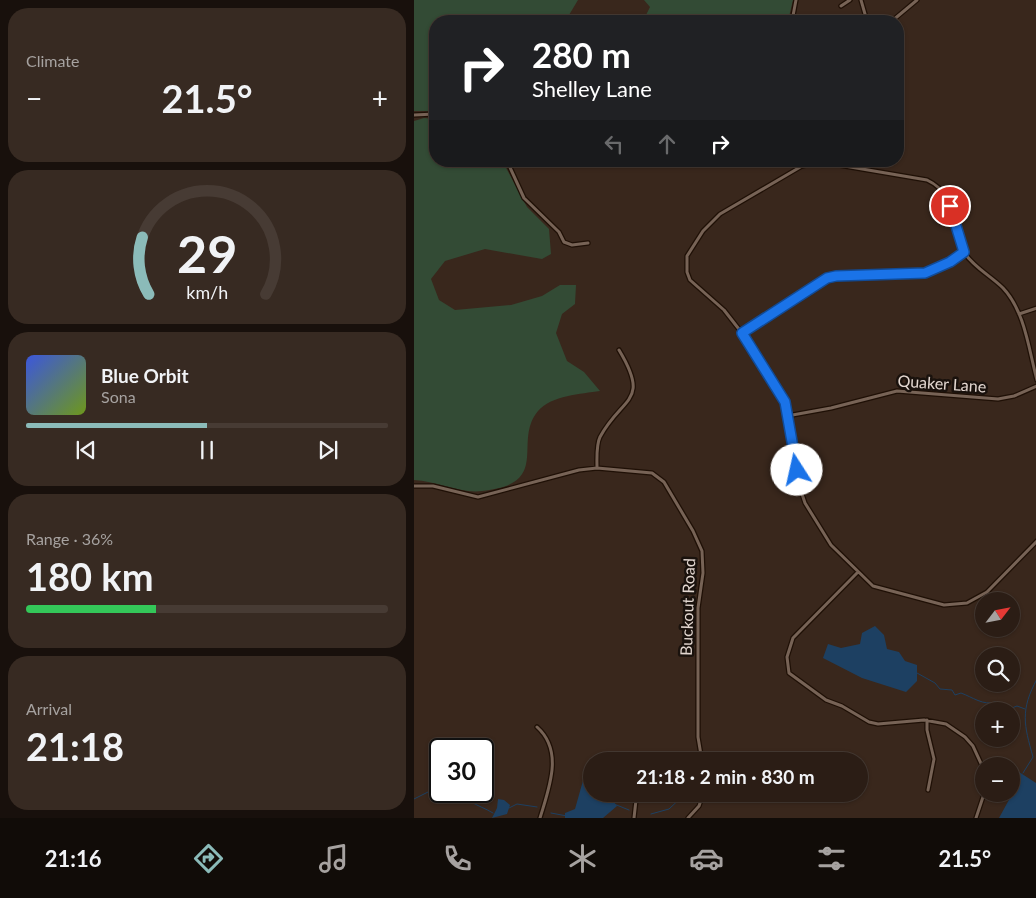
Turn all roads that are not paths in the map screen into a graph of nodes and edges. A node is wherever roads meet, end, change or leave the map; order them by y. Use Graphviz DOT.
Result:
graph roads {
  1 [pos="796,0"];
  2 [pos="850,0"];
  3 [pos="861,0"];
  4 [pos="918,0"];
  5 [pos="841,6"];
  6 [pos="793,15"];
  7 [pos="865,15"];
  8 [pos="899,15"];
  9 [pos="429,114"];
  10 [pos="414,115"];
  11 [pos="510,167"];
  12 [pos="800,167"];
  13 [pos="851,167"];
  14 [pos="588,242"];
  15 [pos="964,252"];
  16 [pos="1036,308"];
  17 [pos="1019,314"];
  18 [pos="742,333"];
  19 [pos="619,350"];
  20 [pos="1036,380"];
  21 [pos="1036,386"];
  22 [pos="787,416"];
  23 [pos="597,468"];
  24 [pos="414,486"];
  25 [pos="1036,542"];
  26 [pos="857,572"];
  27 [pos="927,720"];
  28 [pos="537,727"];
  29 [pos="700,752"];
  30 [pos="980,757"];
  31 [pos="928,790"];
  32 [pos="636,802"];
  33 [pos="701,802"];
  34 [pos="981,802"];
  35 [pos="540,818"];
  36 [pos="634,818"];
  37 [pos="688,818"];
  38 [pos="976,818"];
  1 -- 6 [label="street"];
  2 -- 5 [label="street"];
  3 -- 7 [label="street"];
  4 -- 8 [label="street"];
  9 -- 10 [label="street"];
  11 -- 14 [label="street"];
  12 -- 18 [label="street"];
  13 -- 15 [label="street"];
  15 -- 17 [label="street"];
  15 -- 18 [label="street"];
  16 -- 17 [label="street"];
  17 -- 20 [label="street"];
  18 -- 22 [label="street"];
  19 -- 23 [label="street"];
  21 -- 22 [label="street, Quaker Lane"];
  22 -- 26 [label="street"];
  23 -- 24 [label="street, Buckout Road"];
  23 -- 29 [label="street, Buckout Road"];
  25 -- 26 [label="street"];
  26 -- 27 [label="street"];
  27 -- 30 [label="street"];
  27 -- 31 [label="street"];
  28 -- 35 [label="street"];
  32 -- 36 [label="street"];
  33 -- 37 [label="street"];
  34 -- 38 [label="street"];
}
